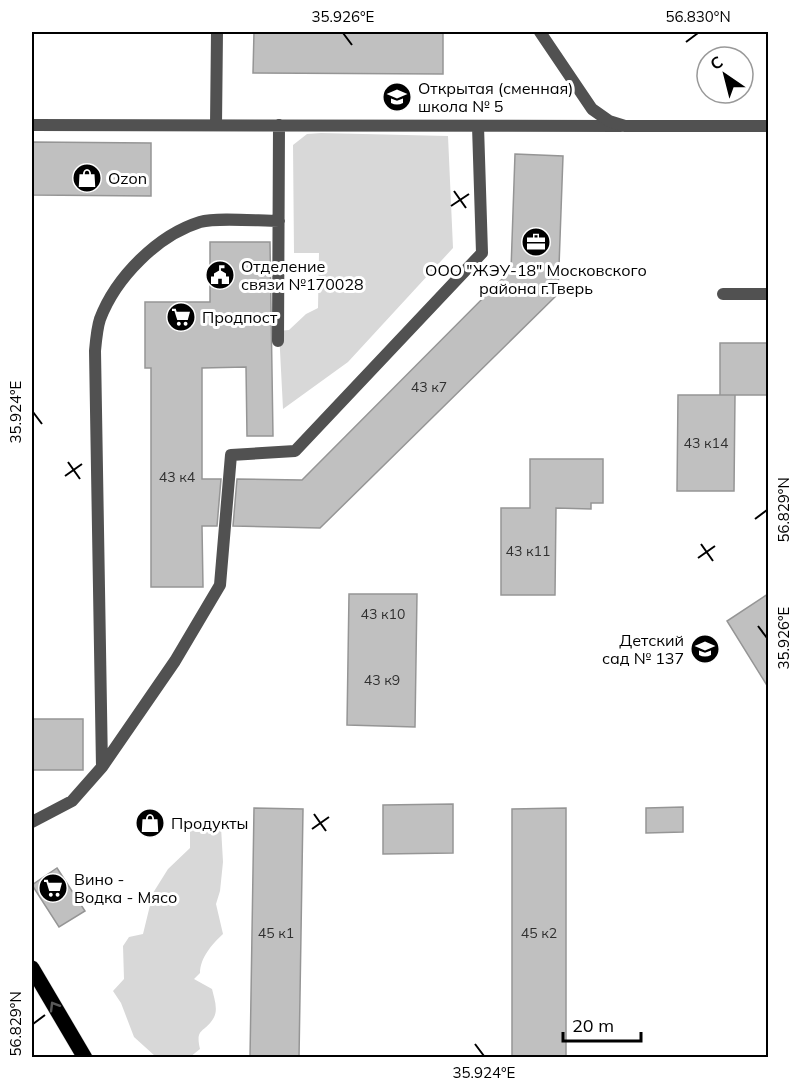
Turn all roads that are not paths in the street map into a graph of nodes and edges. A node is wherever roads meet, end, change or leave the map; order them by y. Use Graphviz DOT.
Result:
graph roads {
  1 [pos="217,32"];
  2 [pos="540,32"];
  3 [pos="32,125"];
  4 [pos="216,125"];
  5 [pos="279,125"];
  6 [pos="478,126"];
  7 [pos="625,126"];
  8 [pos="768,126"];
  9 [pos="279,221"];
  10 [pos="723,294"];
  11 [pos="768,294"];
  12 [pos="278,341"];
  13 [pos="102,766"];
  14 [pos="32,822"];
  15 [pos="32,968"];
  16 [pos="81,1051"];
  1 -- 4 [label="street"];
  2 -- 7 [label="street"];
  3 -- 4 [label="street"];
  4 -- 5 [label="street"];
  5 -- 6 [label="street"];
  5 -- 9 [label="street"];
  6 -- 7 [label="street"];
  6 -- 13 [label="street"];
  7 -- 8 [label="street"];
  9 -- 12 [label="street"];
  9 -- 13 [label="street"];
  10 -- 11 [label="street"];
  13 -- 14 [label="street"];
  16 -- 15 [label="main road, one-way"];
}
